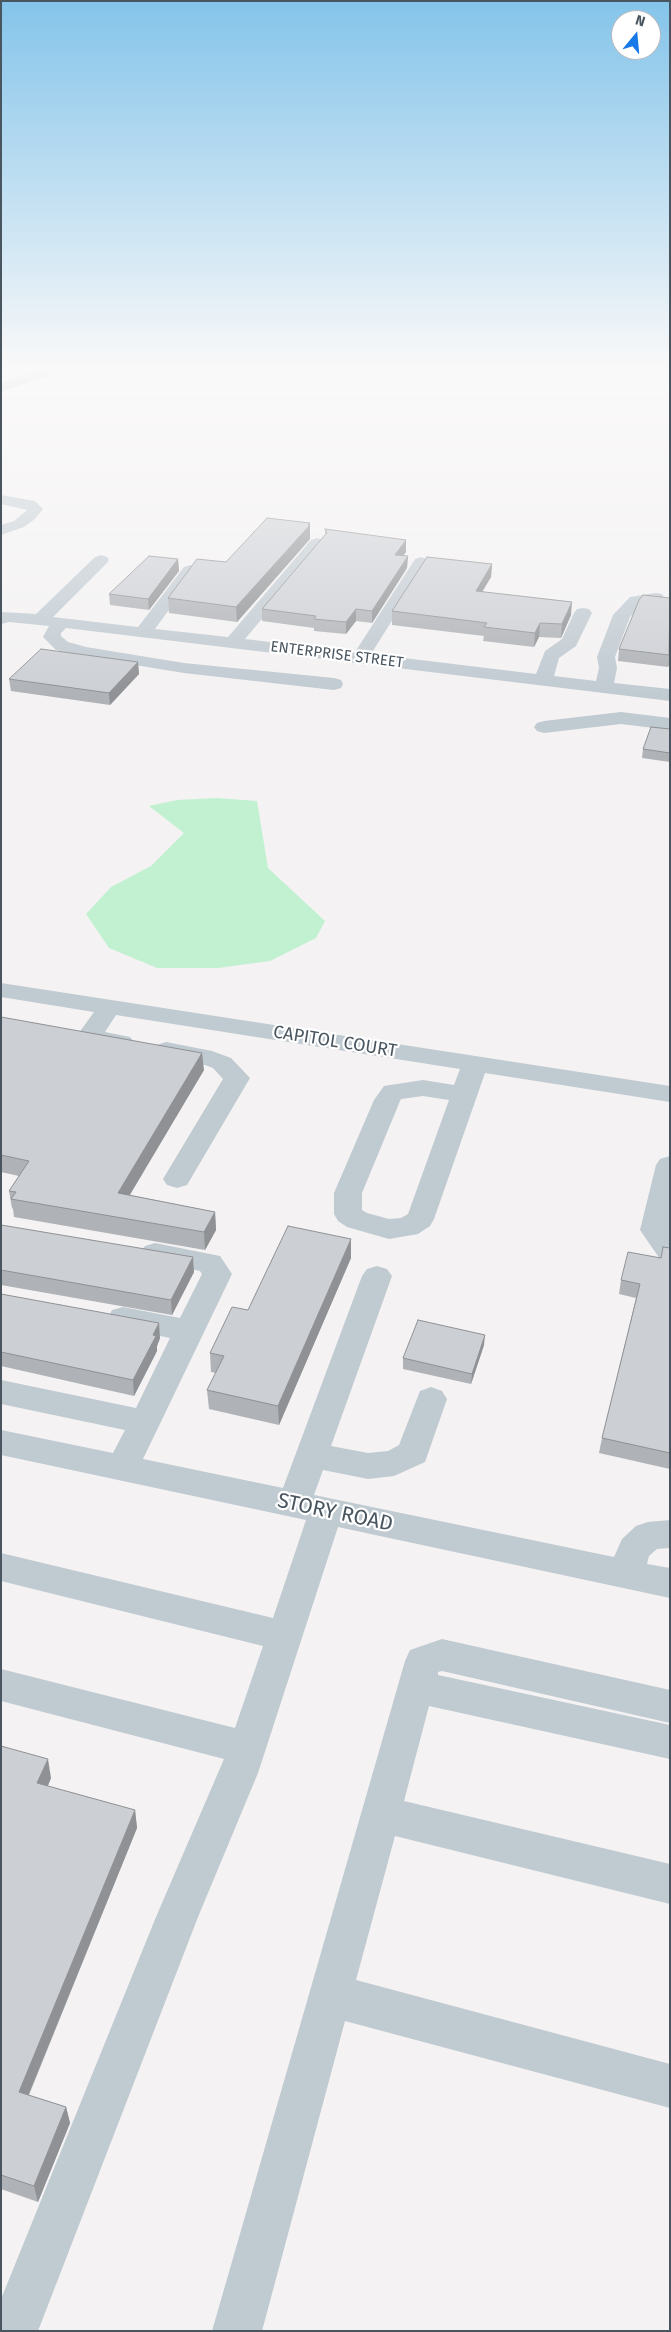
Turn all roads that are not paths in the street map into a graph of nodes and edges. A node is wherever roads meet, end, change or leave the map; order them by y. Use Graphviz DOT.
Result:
graph roads {
  1 [pos="1,499"];
  2 [pos="1,530"];
  3 [pos="317,543"];
  4 [pos="101,560"];
  5 [pos="421,562"];
  6 [pos="192,567"];
  7 [pos="656,598"];
  8 [pos="583,613"];
  9 [pos="2,618"];
  10 [pos="40,620"];
  11 [pos="62,623"];
  12 [pos="143,632"];
  13 [pos="232,643"];
  14 [pos="360,658"];
  15 [pos="543,680"];
  16 [pos="334,684"];
  17 [pos="604,687"];
  18 [pos="670,695"];
  19 [pos="670,724"];
  20 [pos="544,727"];
  21 [pos="1,990"];
  22 [pos="109,1006"];
  23 [pos="475,1064"];
  24 [pos="670,1094"];
  25 [pos="464,1095"];
  26 [pos="670,1165"];
  27 [pos="177,1179"];
  28 [pos="124,1248"];
  29 [pos="670,1252"];
  30 [pos="377,1276"];
  31 [pos="95,1313"];
  32 [pos="189,1331"];
  33 [pos="1,1392"];
  34 [pos="432,1399"];
  35 [pos="145,1422"];
  36 [pos="1,1442"];
  37 [pos="312,1455"];
  38 [pos="123,1468"];
  39 [pos="310,1507"];
  40 [pos="670,1534"];
  41 [pos="1,1567"];
  42 [pos="626,1574"];
  43 [pos="670,1583"];
  44 [pos="285,1636"];
  45 [pos="1,1685"];
  46 [pos="416,1687"];
  47 [pos="670,1707"];
  48 [pos="670,1742"];
  49 [pos="248,1748"];
  50 [pos="381,1814"];
  51 [pos="670,1884"];
  52 [pos="330,1995"];
  53 [pos="670,2086"];
  54 [pos="13,2331"];
  55 [pos="236,2331"];
  1 -- 2 [label="street"];
  3 -- 13 [label="street"];
  4 -- 10 [label="street"];
  5 -- 14 [label="street"];
  6 -- 12 [label="street"];
  7 -- 17 [label="street"];
  8 -- 15 [label="street"];
  9 -- 10 [label="street, ENTERPRISE STREET"];
  10 -- 11 [label="street, ENTERPRISE STREET"];
  11 -- 12 [label="street, ENTERPRISE STREET"];
  11 -- 16 [label="street"];
  12 -- 13 [label="street, ENTERPRISE STREET"];
  13 -- 14 [label="street, ENTERPRISE STREET"];
  14 -- 15 [label="street, ENTERPRISE STREET"];
  15 -- 17 [label="street, ENTERPRISE STREET"];
  17 -- 18 [label="street, ENTERPRISE STREET"];
  19 -- 20 [label="street"];
  21 -- 22 [label="street, CAPITOL COURT"];
  22 -- 23 [label="street, CAPITOL COURT"];
  22 -- 27 [label="street"];
  23 -- 24 [label="street, CAPITOL COURT"];
  23 -- 25 [label="street"];
  25 -- 25 [label="street"];
  26 -- 29 [label="street"];
  28 -- 32 [label="street"];
  30 -- 37 [label="street"];
  31 -- 32 [label="street"];
  32 -- 35 [label="street"];
  33 -- 35 [label="street"];
  34 -- 37 [label="street"];
  35 -- 38 [label="street"];
  36 -- 38 [label="street, STORY ROAD"];
  37 -- 39 [label="street"];
  38 -- 39 [label="street, STORY ROAD"];
  39 -- 42 [label="street, STORY ROAD"];
  39 -- 44 [label="street"];
  40 -- 42 [label="street"];
  41 -- 44 [label="street"];
  42 -- 43 [label="street, STORY ROAD"];
  44 -- 49 [label="street"];
  45 -- 49 [label="street"];
  46 -- 47 [label="street"];
  46 -- 48 [label="street"];
  46 -- 50 [label="street"];
  49 -- 54 [label="street"];
  50 -- 51 [label="street"];
  50 -- 52 [label="street"];
  52 -- 53 [label="street"];
  52 -- 55 [label="street"];
}
